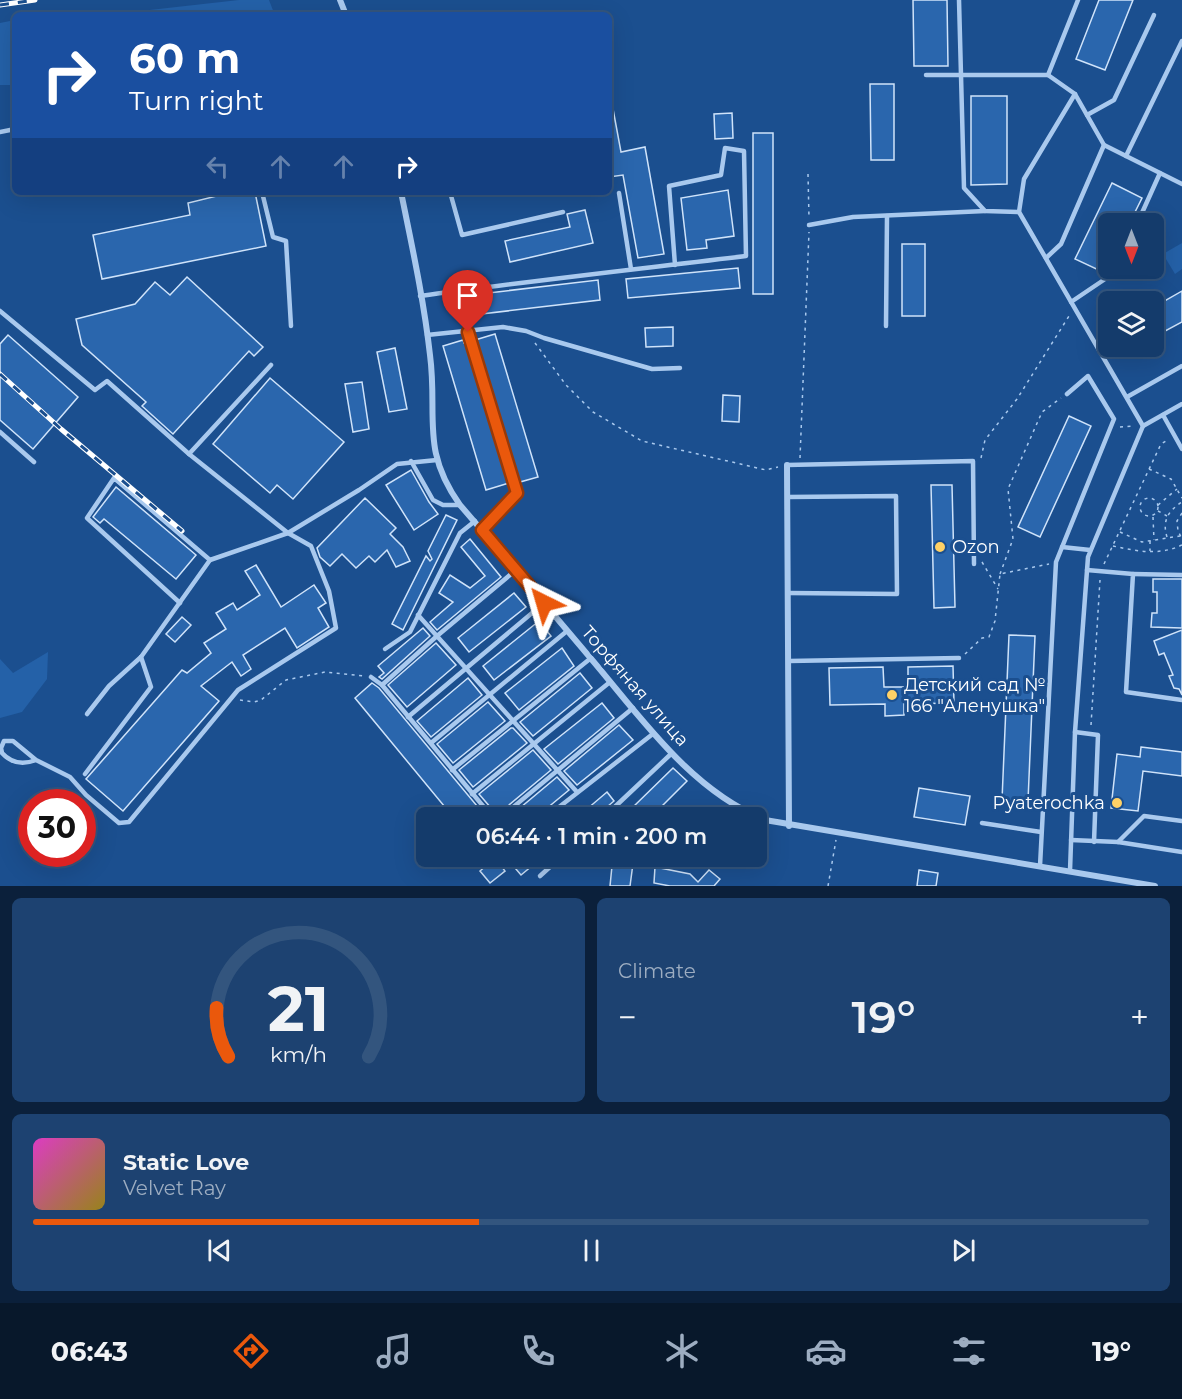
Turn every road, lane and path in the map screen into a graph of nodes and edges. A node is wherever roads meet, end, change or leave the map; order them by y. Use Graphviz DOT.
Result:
graph roads {
  1 [pos="959,0"];
  2 [pos="1078,0"];
  3 [pos="1154,15"];
  4 [pos="1182,41"];
  5 [pos="926,75"];
  6 [pos="961,75"];
  7 [pos="1048,75"];
  8 [pos="1075,94"];
  9 [pos="1087,116"];
  10 [pos="1104,145"];
  11 [pos="1126,156"];
  12 [pos="1160,173"];
  13 [pos="808,174"];
  14 [pos="1182,184"];
  15 [pos="619,194"];
  16 [pos="263,195"];
  17 [pos="402,195"];
  18 [pos="451,195"];
  19 [pos="985,211"];
  20 [pos="562,212"];
  21 [pos="1019,212"];
  22 [pos="1142,213"];
  23 [pos="887,216"];
  24 [pos="809,225"];
  25 [pos="1046,258"];
  26 [pos="675,265"];
  27 [pos="631,269"];
  28 [pos="1105,279"];
  29 [pos="420,296"];
  30 [pos="1071,302"];
  31 [pos="1074,308"];
  32 [pos="0,311"];
  33 [pos="291,326"];
  34 [pos="886,326"];
  35 [pos="526,331"];
  36 [pos="468,332"];
  37 [pos="427,335"];
  38 [pos="272,365"];
  39 [pos="1182,366"];
  40 [pos="680,368"];
  41 [pos="1067,394"];
  42 [pos="1127,397"];
  43 [pos="1182,404"];
  44 [pos="1163,415"];
  45 [pos="1143,426"];
  46 [pos="1111,427"];
  47 [pos="0,432"];
  48 [pos="1182,449"];
  49 [pos="189,454"];
  50 [pos="437,460"];
  51 [pos="411,461"];
  52 [pos="34,462"];
  53 [pos="981,464"];
  54 [pos="788,465"];
  55 [pos="799,465"];
  56 [pos="1149,469"];
  57 [pos="1177,489"];
  58 [pos="788,497"];
  59 [pos="1182,498"];
  60 [pos="1182,502"];
  61 [pos="460,505"];
  62 [pos="1158,506"];
  63 [pos="1157,510"];
  64 [pos="1182,513"];
  65 [pos="1153,516"];
  66 [pos="1167,516"];
  67 [pos="475,521"];
  68 [pos="482,530"];
  69 [pos="1119,532"];
  70 [pos="288,533"];
  71 [pos="1181,537"];
  72 [pos="1167,538"];
  73 [pos="1154,540"];
  74 [pos="1150,541"];
  75 [pos="1182,545"];
  76 [pos="1113,546"];
  77 [pos="1062,547"];
  78 [pos="1090,550"];
  79 [pos="1150,552"];
  80 [pos="210,560"];
  81 [pos="1056,562"];
  82 [pos="982,563"];
  83 [pos="974,564"];
  84 [pos="516,570"];
  85 [pos="1087,570"];
  86 [pos="1000,574"];
  87 [pos="1133,574"];
  88 [pos="1182,575"];
  89 [pos="998,589"];
  90 [pos="788,593"];
  91 [pos="180,603"];
  92 [pos="544,603"];
  93 [pos="418,615"];
  94 [pos="567,630"];
  95 [pos="437,636"];
  96 [pos="385,649"];
  97 [pos="141,657"];
  98 [pos="591,658"];
  99 [pos="959,658"];
  100 [pos="789,661"];
  101 [pos="466,668"];
  102 [pos="371,676"];
  103 [pos="610,682"];
  104 [pos="382,685"];
  105 [pos="490,694"];
  106 [pos="232,697"];
  107 [pos="1182,700"];
  108 [pos="633,708"];
  109 [pos="87,714"];
  110 [pos="408,717"];
  111 [pos="513,721"];
  112 [pos="1075,732"];
  113 [pos="654,733"];
  114 [pos="431,743"];
  115 [pos="534,744"];
  116 [pos="672,753"];
  117 [pos="36,760"];
  118 [pos="452,770"];
  119 [pos="557,770"];
  120 [pos="85,774"];
  121 [pos="577,792"];
  122 [pos="472,794"];
  123 [pos="483,807"];
  124 [pos="513,807"];
  125 [pos="559,807"];
  126 [pos="615,807"];
  127 [pos="1182,821"];
  128 [pos="982,823"];
  129 [pos="789,826"];
  130 [pos="1041,832"];
  131 [pos="837,833"];
  132 [pos="1071,840"];
  133 [pos="1094,842"];
  134 [pos="1118,842"];
  135 [pos="1182,852"];
  136 [pos="1040,866"];
  137 [pos="550,867"];
  138 [pos="1070,871"];
  139 [pos="540,876"];
  140 [pos="828,886"];
  141 [pos="1154,886"];
  1 -- 6 [label="lane"];
  2 -- 7 [label="lane"];
  3 -- 9 [label="lane"];
  4 -- 11 [label="lane"];
  5 -- 6 [label="lane"];
  6 -- 7 [label="lane"];
  6 -- 19 [label="lane"];
  7 -- 8 [label="lane"];
  8 -- 9 [label="lane"];
  8 -- 21 [label="lane"];
  9 -- 10 [label="lane"];
  10 -- 11 [label="lane"];
  10 -- 25 [label="lane"];
  11 -- 12 [label="lane"];
  12 -- 14 [label="lane"];
  12 -- 22 [label="lane"];
  13 -- 24 [label="path"];
  15 -- 27 [label="lane"];
  16 -- 33 [label="lane"];
  17 -- 29 [label="street, Торфяная улица"];
  18 -- 20 [label="lane"];
  19 -- 21 [label="lane"];
  19 -- 23 [label="lane"];
  21 -- 25 [label="lane"];
  23 -- 24 [label="lane"];
  23 -- 34 [label="lane"];
  24 -- 55 [label="path"];
  25 -- 30 [label="lane"];
  26 -- 26 [label="lane"];
  26 -- 27 [label="lane"];
  27 -- 29 [label="lane"];
  28 -- 30 [label="lane"];
  29 -- 37 [label="street, Торфяная улица"];
  30 -- 31 [label="lane"];
  31 -- 42 [label="lane"];
  31 -- 53 [label="path"];
  32 -- 49 [label="lane"];
  35 -- 36 [label="lane"];
  35 -- 40 [label="lane"];
  35 -- 54 [label="path"];
  36 -- 37 [label="lane"];
  36 -- 68 [label="lane"];
  37 -- 50 [label="street, Торфяная улица"];
  38 -- 49 [label="lane"];
  39 -- 42 [label="lane"];
  41 -- 46 [label="lane"];
  41 -- 86 [label="path"];
  42 -- 45 [label="lane"];
  43 -- 44 [label="lane"];
  44 -- 45 [label="lane"];
  44 -- 48 [label="lane"];
  45 -- 46 [label="path"];
  45 -- 78 [label="lane"];
  46 -- 77 [label="lane"];
  47 -- 52 [label="lane"];
  49 -- 70 [label="lane"];
  50 -- 51 [label="lane"];
  50 -- 61 [label="street, Торфяная улица"];
  51 -- 61 [label="lane"];
  51 -- 70 [label="lane"];
  54 -- 55 [label="lane"];
  54 -- 58 [label="street"];
  55 -- 83 [label="lane"];
  56 -- 57 [label="path"];
  57 -- 59 [label="path"];
  57 -- 62 [label="path"];
  58 -- 90 [label="street"];
  58 -- 90 [label="lane"];
  60 -- 66 [label="path"];
  61 -- 67 [label="street, Торфяная улица"];
  62 -- 63 [label="path"];
  62 -- 65 [label="path"];
  63 -- 65 [label="path"];
  63 -- 66 [label="path"];
  64 -- 71 [label="path"];
  65 -- 73 [label="path"];
  66 -- 72 [label="path"];
  67 -- 68 [label="street, Торфяная улица"];
  67 -- 93 [label="lane"];
  68 -- 84 [label="street, Торфяная улица"];
  69 -- 74 [label="path"];
  70 -- 80 [label="lane"];
  70 -- 106 [label="lane"];
  71 -- 72 [label="path"];
  72 -- 73 [label="path"];
  73 -- 74 [label="path"];
  74 -- 79 [label="path"];
  75 -- 79 [label="path"];
  76 -- 79 [label="path"];
  77 -- 78 [label="lane"];
  77 -- 81 [label="lane"];
  78 -- 85 [label="lane"];
  80 -- 91 [label="lane"];
  80 -- 91 [label="lane"];
  81 -- 86 [label="path"];
  81 -- 130 [label="lane"];
  82 -- 89 [label="path"];
  84 -- 92 [label="street, Торфяная улица"];
  84 -- 95 [label="lane"];
  85 -- 87 [label="lane"];
  85 -- 112 [label="lane"];
  86 -- 89 [label="path"];
  87 -- 88 [label="lane"];
  87 -- 107 [label="lane"];
  89 -- 99 [label="path"];
  90 -- 100 [label="street"];
  91 -- 97 [label="lane"];
  92 -- 94 [label="street, Торфяная улица"];
  92 -- 101 [label="lane"];
  93 -- 95 [label="lane"];
  93 -- 96 [label="lane"];
  94 -- 98 [label="street, Торфяная улица"];
  94 -- 105 [label="lane"];
  95 -- 101 [label="lane"];
  95 -- 104 [label="lane"];
  97 -- 109 [label="lane"];
  97 -- 120 [label="lane"];
  98 -- 103 [label="street, Торфяная улица"];
  98 -- 111 [label="lane"];
  99 -- 100 [label="lane"];
  100 -- 129 [label="street"];
  101 -- 105 [label="lane"];
  101 -- 110 [label="lane"];
  102 -- 104 [label="lane"];
  102 -- 106 [label="path"];
  103 -- 108 [label="street, Торфяная улица"];
  103 -- 115 [label="lane"];
  104 -- 110 [label="lane"];
  105 -- 111 [label="lane"];
  105 -- 114 [label="lane"];
  106 -- 117 [label="lane"];
  108 -- 113 [label="street, Торфяная улица"];
  108 -- 119 [label="lane"];
  110 -- 114 [label="lane"];
  111 -- 115 [label="lane"];
  111 -- 118 [label="lane"];
  112 -- 132 [label="lane"];
  112 -- 133 [label="lane"];
  113 -- 116 [label="street, Торфяная улица"];
  113 -- 121 [label="lane"];
  114 -- 118 [label="lane"];
  115 -- 119 [label="lane"];
  115 -- 122 [label="lane"];
  116 -- 126 [label="lane"];
  116 -- 129 [label="street, Торфяная улица"];
  117 -- 117 [label="lane"];
  118 -- 122 [label="lane"];
  119 -- 121 [label="lane"];
  119 -- 124 [label="lane"];
  121 -- 125 [label="lane"];
  122 -- 123 [label="lane"];
  127 -- 134 [label="lane"];
  128 -- 130 [label="lane"];
  129 -- 131 [label="street, Торфяная улица"];
  130 -- 136 [label="lane"];
  131 -- 136 [label="street, Торфяная улица"];
  131 -- 140 [label="path"];
  132 -- 133 [label="lane"];
  132 -- 138 [label="lane"];
  133 -- 134 [label="lane"];
  134 -- 135 [label="lane"];
  136 -- 138 [label="street, Торфяная улица"];
  137 -- 139 [label="lane"];
  138 -- 141 [label="street, Торфяная улица"];
}
